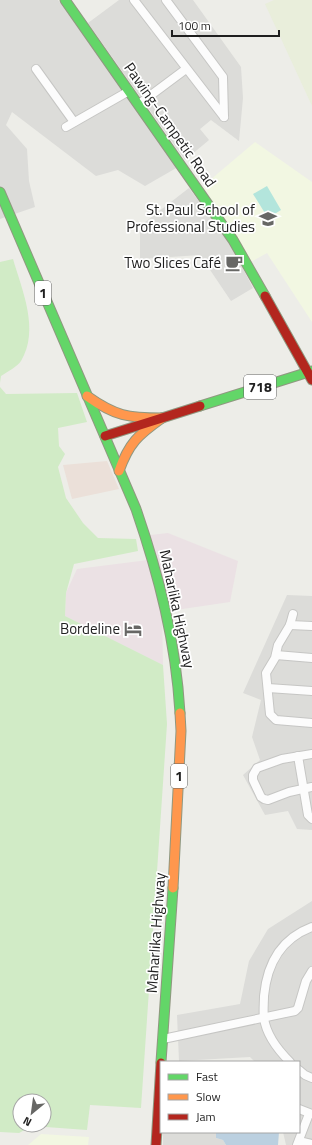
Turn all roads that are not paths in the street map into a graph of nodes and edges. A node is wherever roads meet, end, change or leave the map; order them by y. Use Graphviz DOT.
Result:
graph roads {
  1 [pos="65,0"];
  2 [pos="134,0"];
  3 [pos="166,0"];
  4 [pos="36,69"];
  5 [pos="186,69"];
  6 [pos="129,91"];
  7 [pos="139,104"];
  8 [pos="74,122"];
  9 [pos="66,127"];
  10 [pos="0,192"];
  11 [pos="311,374"];
  12 [pos="86,395"];
  13 [pos="162,418"];
  14 [pos="105,436"];
  15 [pos="119,471"];
  16 [pos="293,614"];
  17 [pos="290,625"];
  18 [pos="312,626"];
  19 [pos="276,655"];
  20 [pos="312,658"];
  21 [pos="268,688"];
  22 [pos="312,691"];
  23 [pos="312,722"];
  24 [pos="312,754"];
  25 [pos="298,756"];
  26 [pos="312,787"];
  27 [pos="303,789"];
  28 [pos="312,819"];
  29 [pos="312,927"];
  30 [pos="312,972"];
  31 [pos="264,1019"];
  32 [pos="163,1039"];
  33 [pos="161,1061"];
  34 [pos="289,1061"];
  35 [pos="300,1071"];
  36 [pos="312,1078"];
  37 [pos="160,1079"];
  38 [pos="300,1109"];
  39 [pos="311,1114"];
  40 [pos="298,1143"];
  41 [pos="312,1144"];
  42 [pos="156,1145"];
  1 -- 6 [label="main road, Pawing-Campetic Road"];
  2 -- 5 [label="street"];
  3 -- 5 [label="street"];
  4 -- 8 [label="street"];
  5 -- 7 [label="street"];
  6 -- 7 [label="main road, Pawing-Campetic Road"];
  6 -- 8 [label="street"];
  7 -- 11 [label="main road, Pawing-Campetic Road"];
  8 -- 9 [label="street"];
  10 -- 12 [label="main road, Maharlika Highway / 1"];
  11 -- 13 [label="main road, 718"];
  12 -- 13 [label="main road"];
  12 -- 14 [label="main road, Maharlika Highway / 1"];
  13 -- 14 [label="main road, 718"];
  13 -- 15 [label="main road"];
  14 -- 15 [label="main road, Maharlika Highway / 1"];
  15 -- 32 [label="main road, Maharlika Highway / 1"];
  16 -- 17 [label="street"];
  17 -- 18 [label="street"];
  17 -- 19 [label="street"];
  19 -- 20 [label="street"];
  19 -- 21 [label="street"];
  21 -- 22 [label="street"];
  21 -- 23 [label="street"];
  24 -- 25 [label="street"];
  25 -- 27 [label="street"];
  25 -- 27 [label="street"];
  26 -- 27 [label="street"];
  27 -- 28 [label="street"];
  29 -- 31 [label="street"];
  30 -- 31 [label="street"];
  31 -- 32 [label="street"];
  31 -- 34 [label="street"];
  32 -- 33 [label="main road, Maharlika Highway / 1"];
  35 -- 36 [label="street"];
  37 -- 42 [label="main road, Maharlika Highway / 1"];
  38 -- 39 [label="street"];
  39 -- 40 [label="street"];
  40 -- 41 [label="street"];
}
